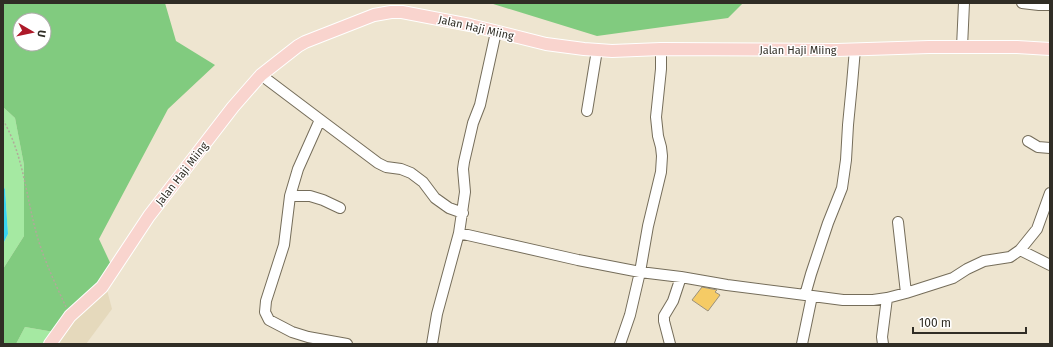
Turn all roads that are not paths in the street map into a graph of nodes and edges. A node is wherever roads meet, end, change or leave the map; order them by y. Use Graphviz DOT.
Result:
graph roads {
  1 [pos="964,3"];
  2 [pos="1022,3"];
  3 [pos="1050,5"];
  4 [pos="496,32"];
  5 [pos="962,47"];
  6 [pos="661,49"];
  7 [pos="855,49"];
  8 [pos="1050,49"];
  9 [pos="597,50"];
  10 [pos="261,75"];
  11 [pos="587,112"];
  12 [pos="318,118"];
  13 [pos="1028,141"];
  14 [pos="1050,148"];
  15 [pos="1050,193"];
  16 [pos="290,196"];
  17 [pos="340,208"];
  18 [pos="463,213"];
  19 [pos="898,222"];
  20 [pos="459,232"];
  21 [pos="1020,250"];
  22 [pos="1050,265"];
  23 [pos="640,272"];
  24 [pos="681,277"];
  25 [pos="906,293"];
  26 [pos="809,296"];
  27 [pos="887,298"];
  28 [pos="50,344"];
  29 [pos="347,344"];
  30 [pos="432,344"];
  31 [pos="620,344"];
  32 [pos="670,344"];
  33 [pos="802,344"];
  34 [pos="883,344"];
  1 -- 5 [label="street"];
  2 -- 3 [label="street"];
  4 -- 9 [label="main road, Jalan Haji Miing"];
  4 -- 10 [label="main road, Jalan Haji Miing"];
  4 -- 18 [label="street"];
  5 -- 7 [label="main road, Jalan Haji Miing"];
  5 -- 8 [label="main road, Jalan Haji Miing"];
  6 -- 7 [label="main road, Jalan Haji Miing"];
  6 -- 9 [label="main road, Jalan Haji Miing"];
  6 -- 23 [label="street"];
  7 -- 26 [label="street"];
  9 -- 11 [label="street"];
  10 -- 12 [label="street"];
  10 -- 28 [label="main road, Jalan Haji Miing"];
  12 -- 16 [label="street"];
  12 -- 18 [label="street"];
  13 -- 14 [label="street"];
  15 -- 21 [label="street"];
  16 -- 17 [label="street"];
  16 -- 29 [label="street"];
  18 -- 20 [label="street"];
  19 -- 25 [label="street"];
  20 -- 23 [label="street"];
  20 -- 30 [label="street"];
  21 -- 22 [label="street"];
  21 -- 25 [label="street"];
  23 -- 24 [label="street"];
  23 -- 31 [label="street"];
  24 -- 26 [label="street"];
  24 -- 32 [label="street"];
  25 -- 27 [label="street"];
  26 -- 27 [label="street"];
  26 -- 33 [label="street"];
  27 -- 34 [label="street"];
}
